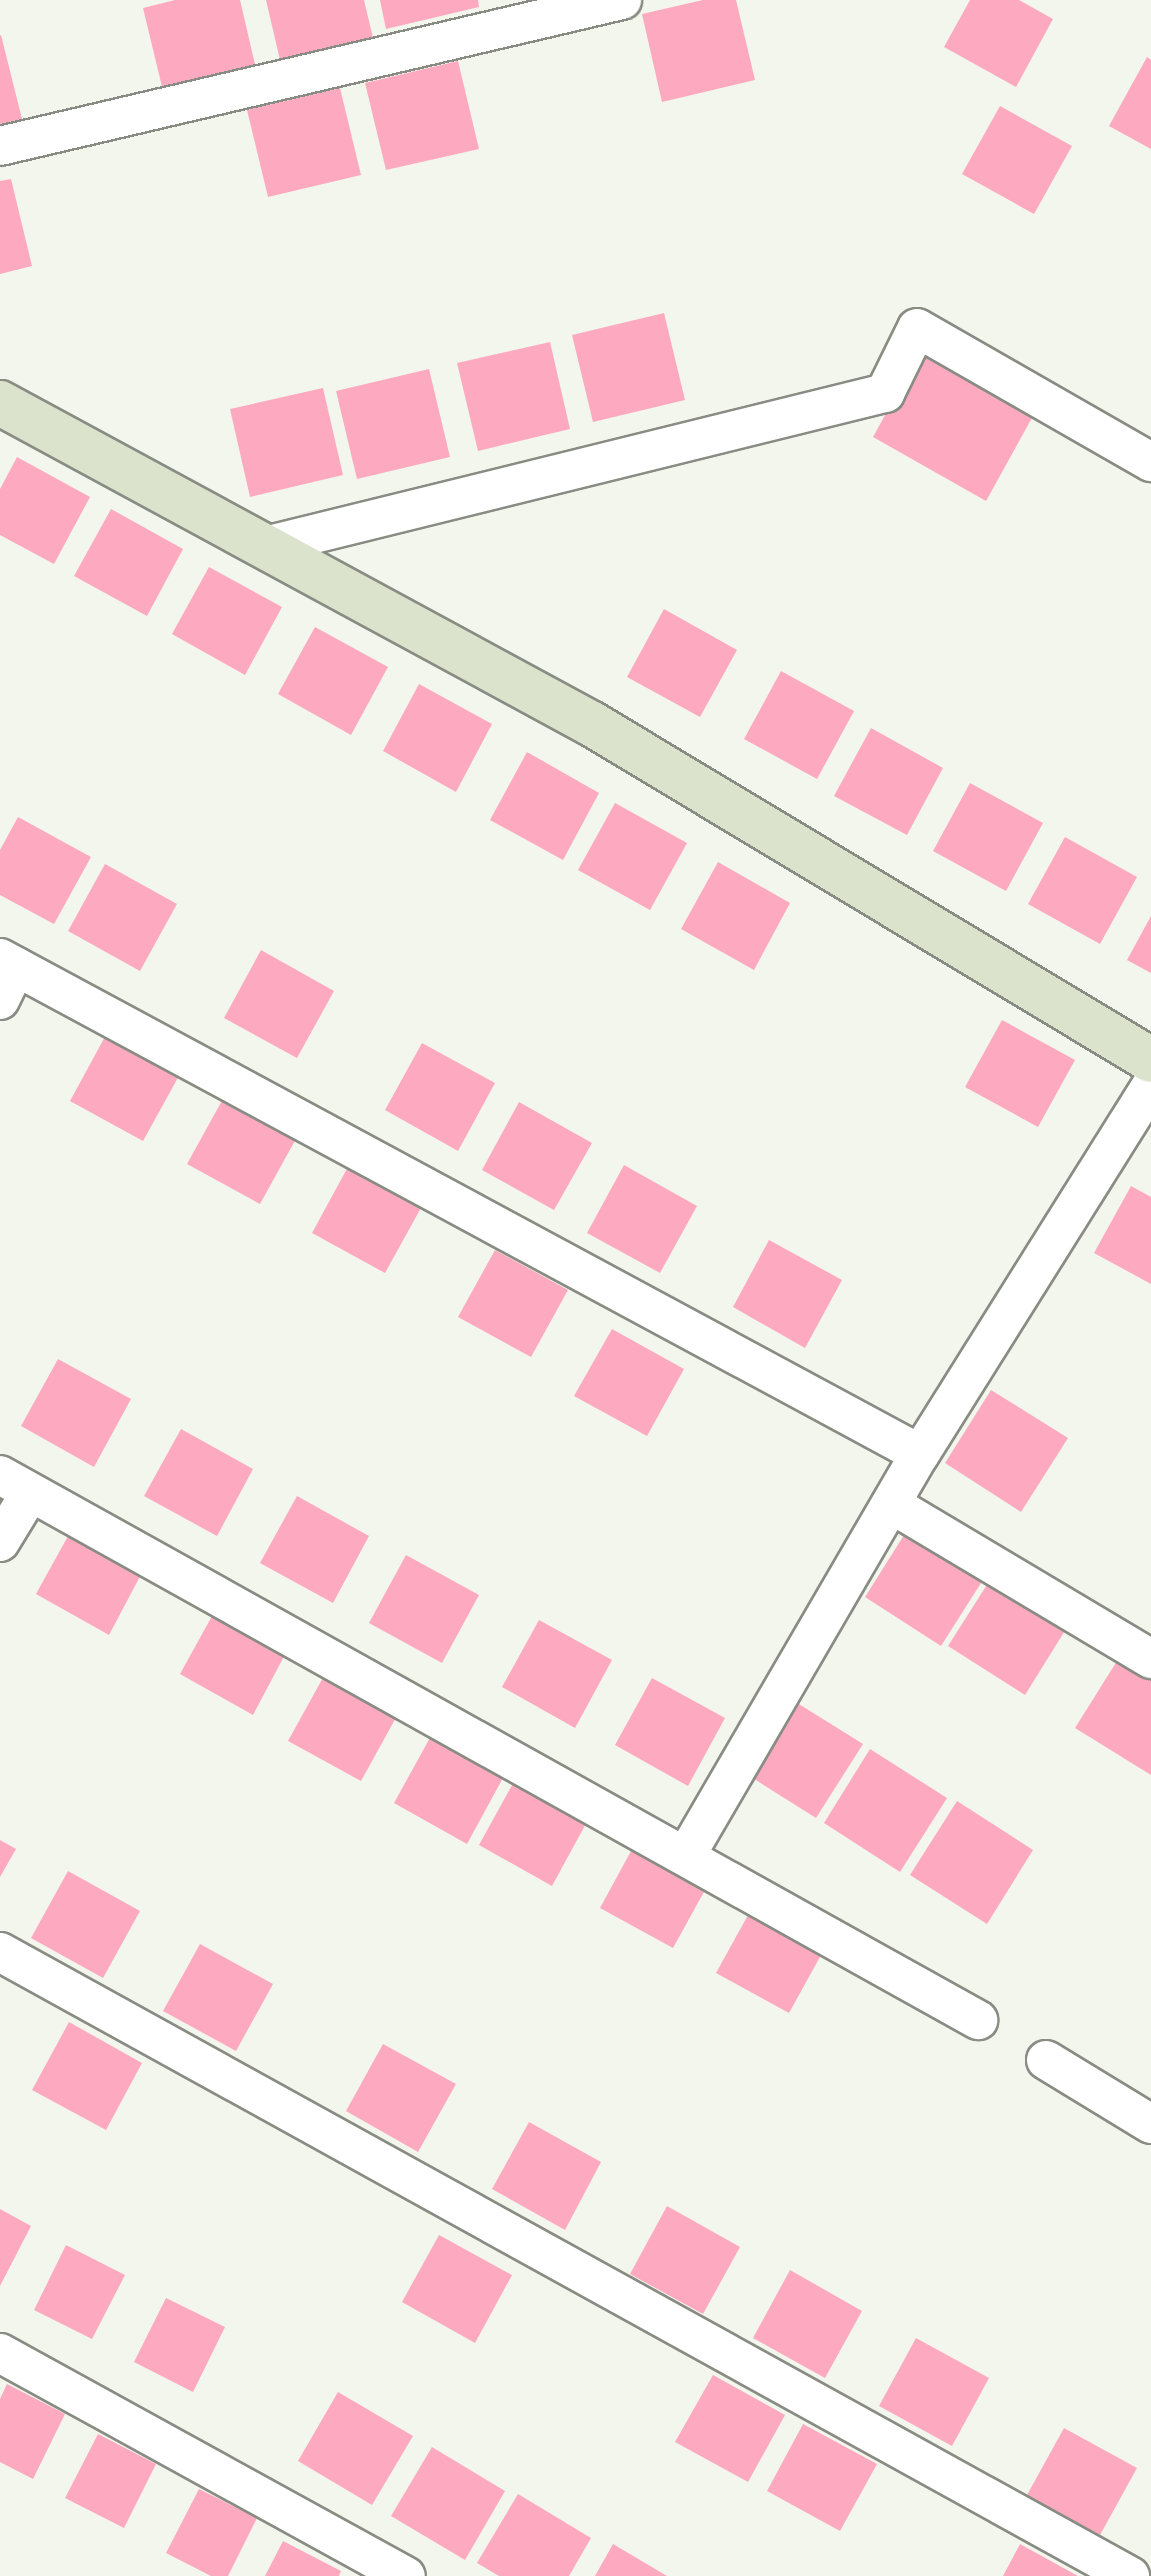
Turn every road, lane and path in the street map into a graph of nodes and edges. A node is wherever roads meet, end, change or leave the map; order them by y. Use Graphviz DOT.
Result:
graph roads {
  1 [pos="622,0"];
  2 [pos="0,146"];
  3 [pos="0,403"];
  4 [pos="1151,462"];
  5 [pos="265,546"];
  6 [pos="5,975"];
  7 [pos="1151,1060"];
  8 [pos="1151,1086"];
  9 [pos="920,1454"];
  10 [pos="15,1484"];
  11 [pos="891,1504"];
  12 [pos="0,1542"];
  13 [pos="1151,1659"];
  14 [pos="688,1852"];
  15 [pos="0,1952"];
  16 [pos="978,2020"];
  17 [pos="1046,2060"];
  18 [pos="1151,2124"];
  19 [pos="0,2353"];
  20 [pos="406,2576"];
  21 [pos="1130,2576"];
  1 -- 2 [label="street"];
  3 -- 5 [label="street"];
  4 -- 5 [label="street"];
  5 -- 7 [label="street"];
  6 -- 9 [label="street"];
  8 -- 9 [label="street"];
  9 -- 11 [label="street"];
  10 -- 12 [label="street"];
  10 -- 14 [label="street"];
  11 -- 13 [label="street"];
  11 -- 14 [label="street"];
  14 -- 16 [label="street"];
  15 -- 21 [label="street"];
  17 -- 18 [label="street"];
  19 -- 20 [label="street"];
}
